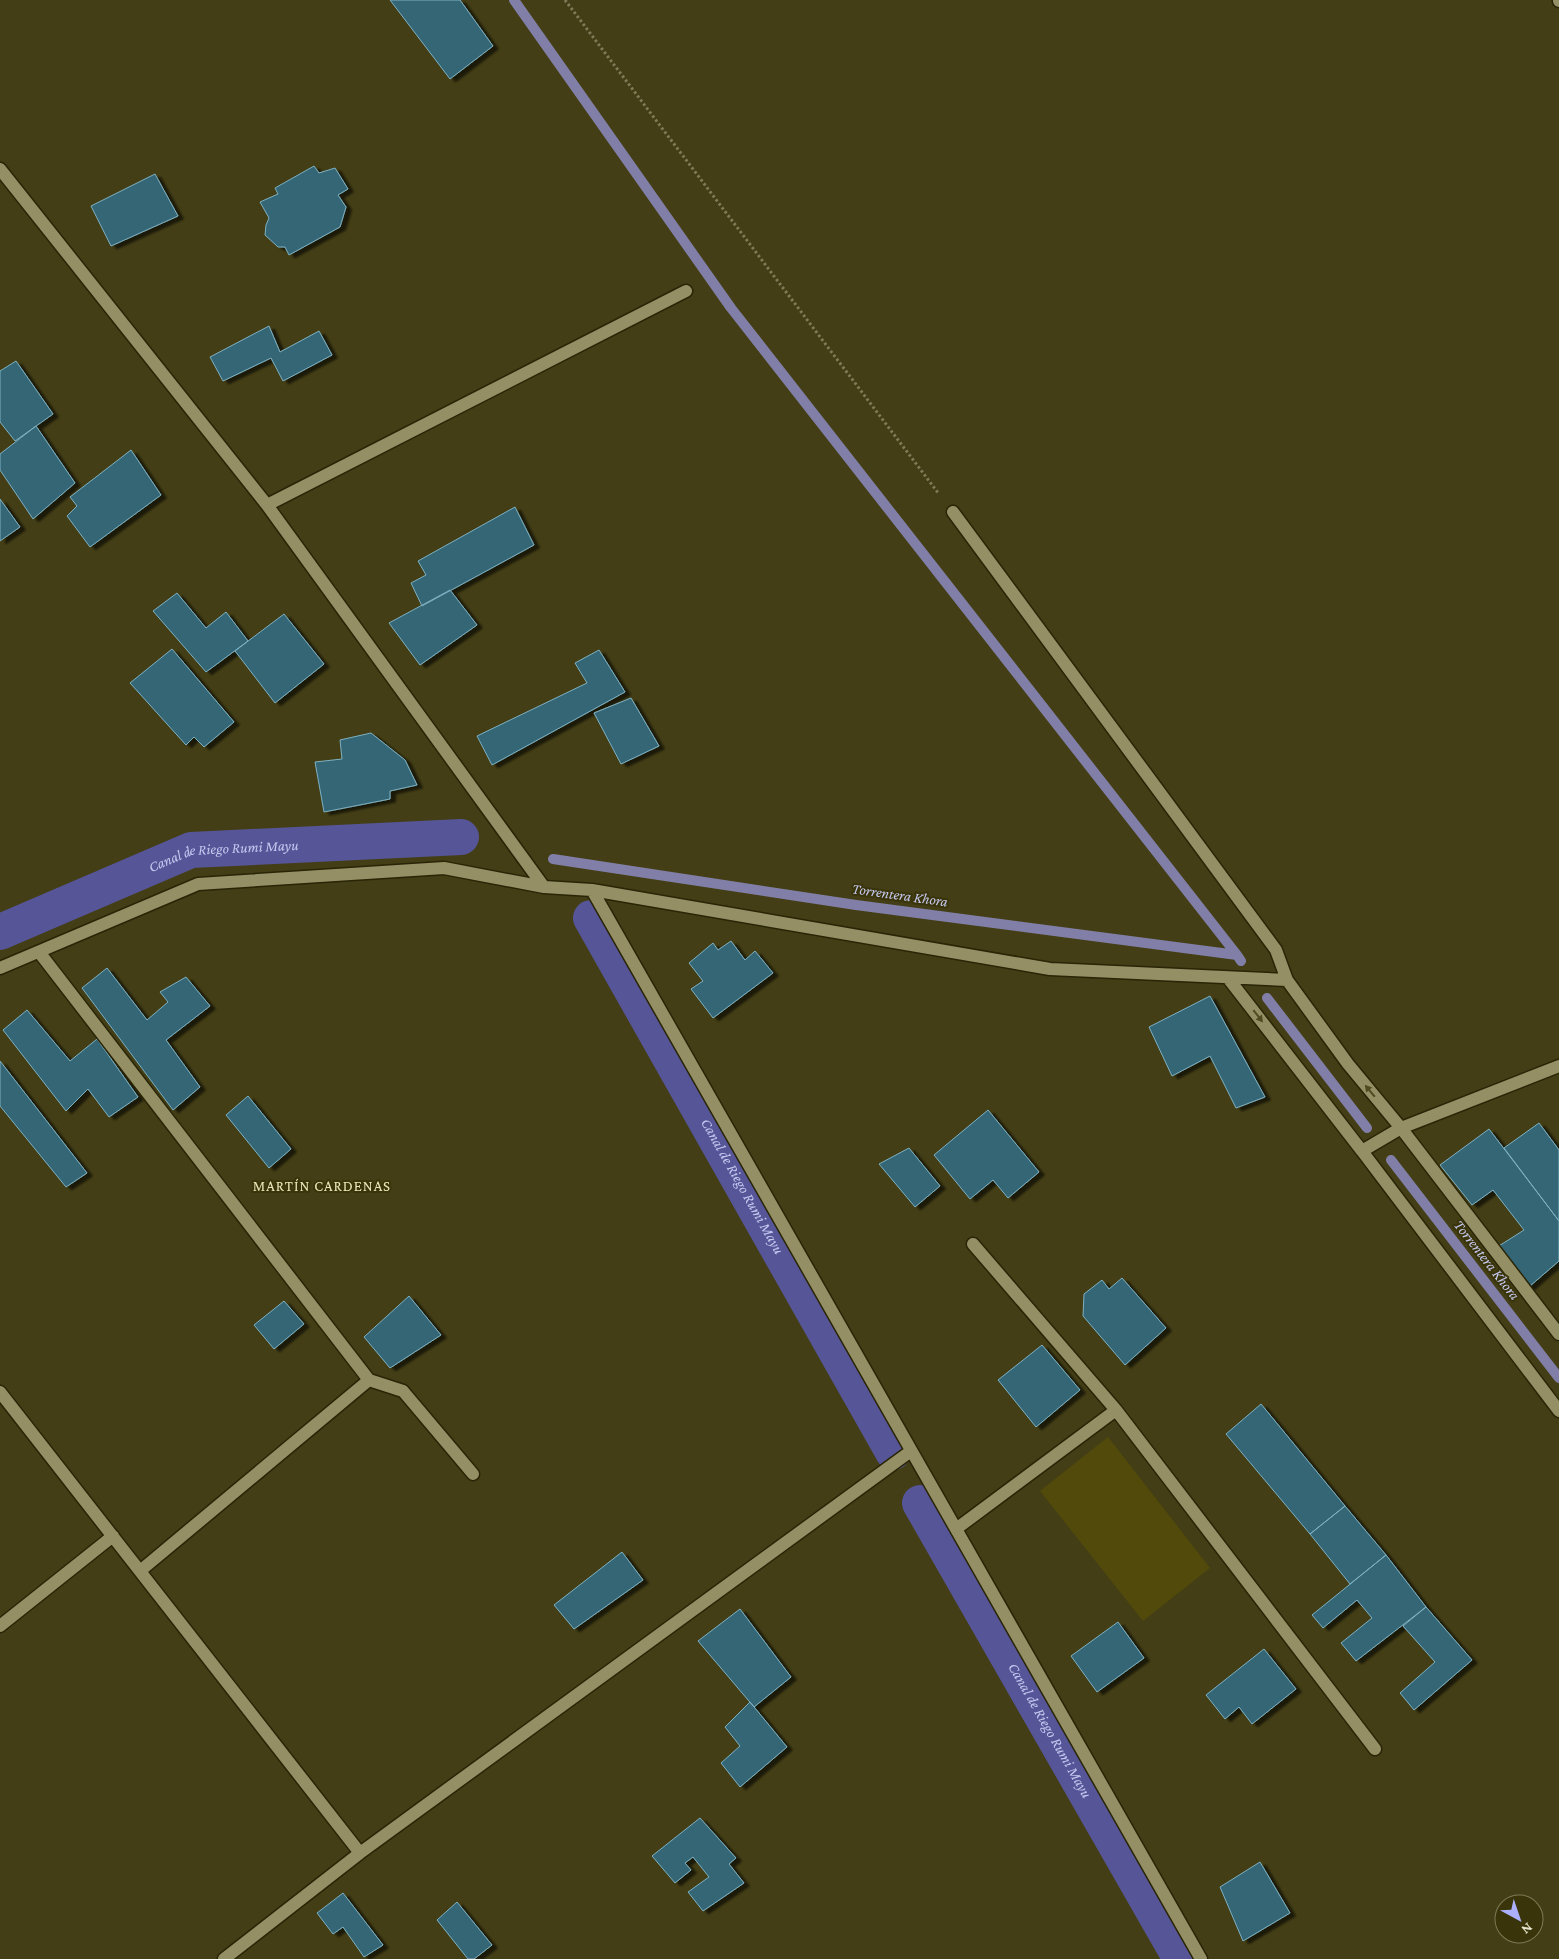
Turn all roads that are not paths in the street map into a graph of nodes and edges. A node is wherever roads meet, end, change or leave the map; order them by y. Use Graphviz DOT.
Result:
graph roads {
  1 [pos="0,170"];
  2 [pos="686,292"];
  3 [pos="268,504"];
  4 [pos="953,512"];
  5 [pos="544,887"];
  6 [pos="592,890"];
  7 [pos="39,952"];
  8 [pos="0,968"];
  9 [pos="1228,978"];
  10 [pos="1286,980"];
  11 [pos="1559,1066"];
  12 [pos="1401,1128"];
  13 [pos="1362,1151"];
  14 [pos="973,1244"];
  15 [pos="1559,1334"];
  16 [pos="369,1380"];
  17 [pos="0,1392"];
  18 [pos="1116,1410"];
  19 [pos="1559,1411"];
  20 [pos="911,1451"];
  21 [pos="473,1474"];
  22 [pos="956,1529"];
  23 [pos="113,1536"];
  24 [pos="140,1571"];
  25 [pos="0,1626"];
  26 [pos="1375,1748"];
  27 [pos="360,1853"];
  28 [pos="224,1959"];
  29 [pos="1201,1959"];
  1 -- 3 [label="street"];
  2 -- 3 [label="street"];
  3 -- 5 [label="street"];
  4 -- 10 [label="street"];
  5 -- 6 [label="street"];
  5 -- 7 [label="street"];
  6 -- 9 [label="street"];
  6 -- 20 [label="street"];
  7 -- 8 [label="street"];
  7 -- 16 [label="street"];
  9 -- 10 [label="street"];
  9 -- 13 [label="street, one-way"];
  12 -- 10 [label="street, one-way"];
  11 -- 12 [label="street"];
  12 -- 13 [label="street"];
  12 -- 15 [label="street"];
  13 -- 19 [label="street"];
  14 -- 18 [label="street"];
  16 -- 21 [label="street"];
  16 -- 24 [label="street"];
  17 -- 23 [label="street"];
  18 -- 22 [label="street"];
  18 -- 26 [label="street"];
  20 -- 22 [label="street"];
  20 -- 27 [label="street"];
  22 -- 29 [label="street"];
  23 -- 24 [label="street"];
  23 -- 25 [label="street"];
  24 -- 27 [label="street"];
  27 -- 28 [label="street"];
}
